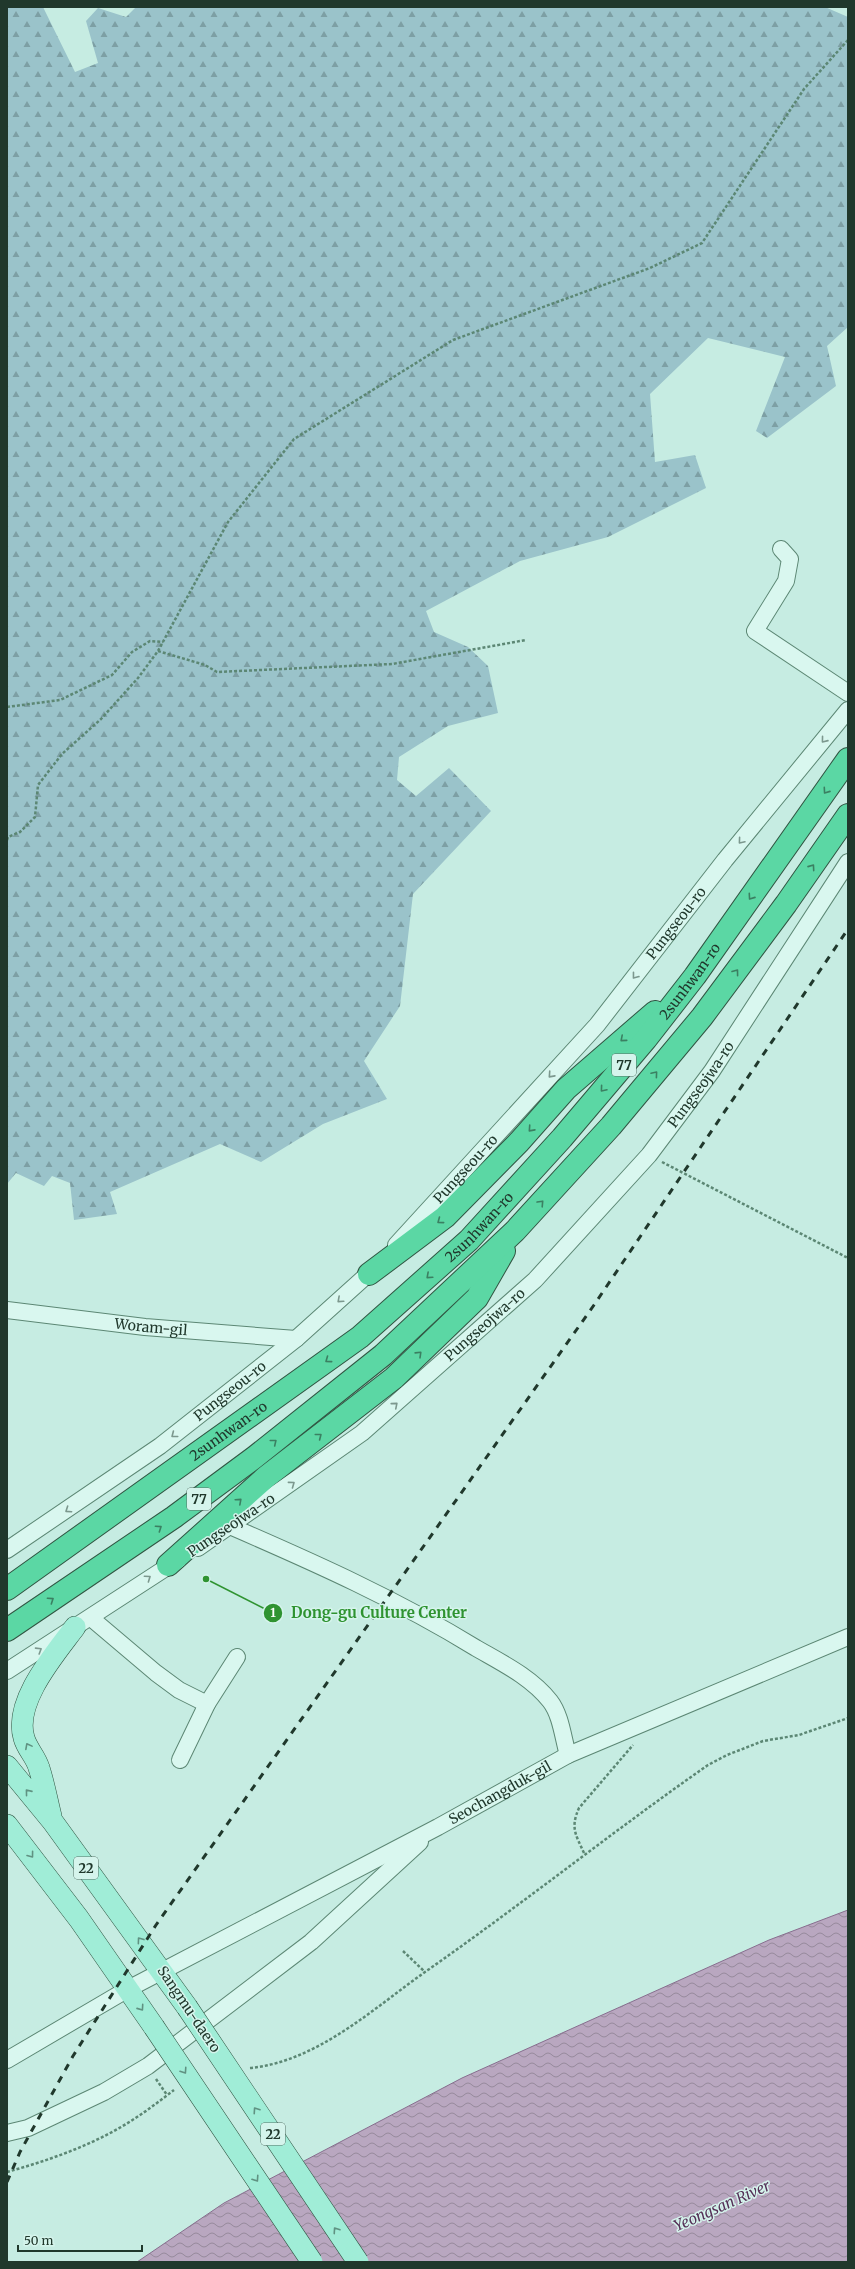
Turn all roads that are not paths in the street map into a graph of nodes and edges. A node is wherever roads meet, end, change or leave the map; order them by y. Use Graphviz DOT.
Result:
graph roads {
  1 [pos="781,549"];
  2 [pos="848,693"];
  3 [pos="848,710"];
  4 [pos="848,759"];
  5 [pos="848,815"];
  6 [pos="848,862"];
  7 [pos="694,976"];
  8 [pos="515,1231"];
  9 [pos="369,1274"];
  10 [pos="7,1310"];
  11 [pos="296,1339"];
  12 [pos="232,1527"];
  13 [pos="7,1550"];
  14 [pos="168,1565"];
  15 [pos="7,1589"];
  16 [pos="83,1623"];
  17 [pos="7,1630"];
  18 [pos="848,1637"];
  19 [pos="237,1657"];
  20 [pos="7,1660"];
  21 [pos="23,1660"];
  22 [pos="7,1671"];
  23 [pos="207,1704"];
  24 [pos="568,1755"];
  25 [pos="180,1760"];
  26 [pos="7,1766"];
  27 [pos="53,1822"];
  28 [pos="438,1827"];
  29 [pos="11,1831"];
  30 [pos="163,1972"];
  31 [pos="128,1989"];
  32 [pos="7,2060"];
  33 [pos="7,2133"];
  34 [pos="312,2262"];
  35 [pos="358,2262"];
  1 -- 2 [label="street"];
  3 -- 9 [label="street, Pungseou-ro, one-way"];
  4 -- 7 [label="highway, 2sunhwan-ro / 77, one-way"];
  8 -- 5 [label="highway, 2sunhwan-ro / 77, one-way"];
  12 -- 6 [label="street, Pungseojwa-ro, one-way"];
  7 -- 9 [label="highway, one-way"];
  7 -- 15 [label="highway, 2sunhwan-ro / 77, one-way"];
  14 -- 8 [label="highway, one-way"];
  17 -- 8 [label="highway, 2sunhwan-ro / 77, one-way"];
  9 -- 11 [label="street, Pungseou-ro, one-way"];
  10 -- 11 [label="street, Woram-gil"];
  11 -- 13 [label="street, Pungseou-ro, one-way"];
  12 -- 14 [label="street, Pungseojwa-ro"];
  12 -- 24 [label="street"];
  16 -- 14 [label="street, Pungseojwa-ro, one-way"];
  21 -- 16 [label="street, Pungseojwa-ro, one-way"];
  16 -- 23 [label="street"];
  27 -- 16 [label="main road, one-way"];
  18 -- 24 [label="street, Seochangduk-gil"];
  19 -- 23 [label="street"];
  20 -- 21 [label="street"];
  21 -- 22 [label="street, Pungseojwa-ro"];
  23 -- 25 [label="street"];
  24 -- 28 [label="street, Seochangduk-gil"];
  27 -- 26 [label="main road, Sangmu-daero / 22, one-way"];
  30 -- 27 [label="main road, Sangmu-daero / 22, one-way"];
  28 -- 30 [label="street, Seochangduk-gil"];
  28 -- 33 [label="street"];
  29 -- 31 [label="main road, 22, one-way"];
  30 -- 31 [label="street, Seochangduk-gil"];
  35 -- 30 [label="main road, Sangmu-daero / 22, one-way, bridge"];
  31 -- 32 [label="street, Seochangduk-gil"];
  31 -- 34 [label="main road, 22, one-way, bridge"];
}
